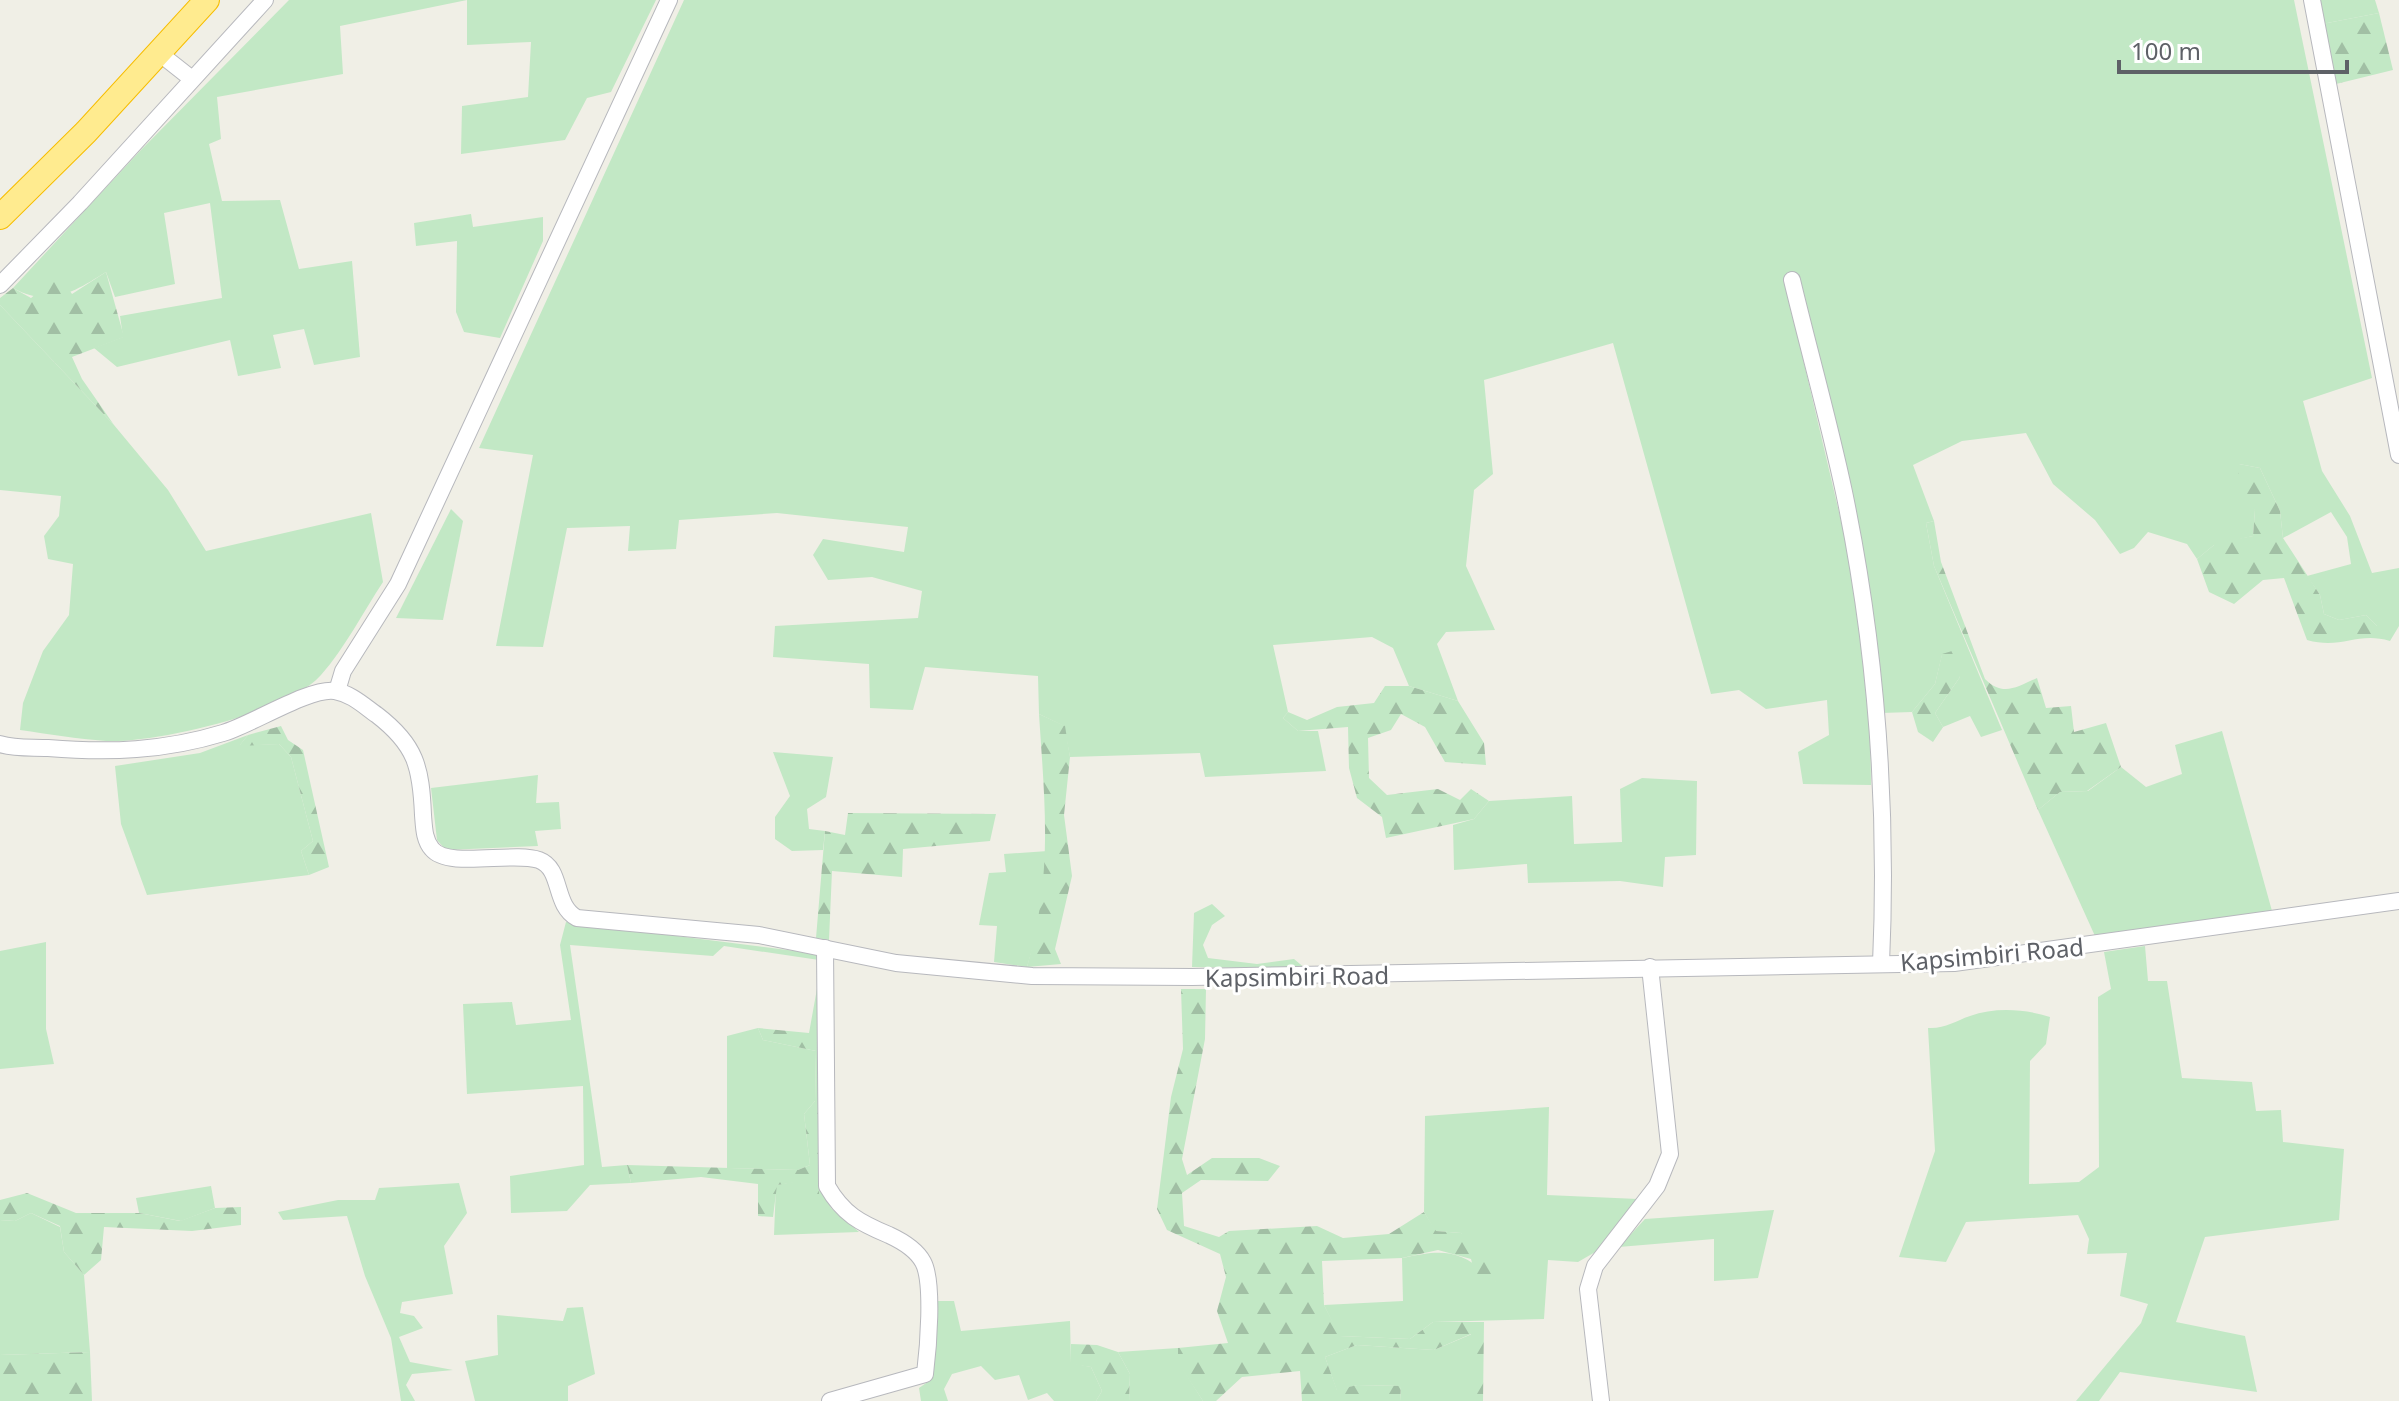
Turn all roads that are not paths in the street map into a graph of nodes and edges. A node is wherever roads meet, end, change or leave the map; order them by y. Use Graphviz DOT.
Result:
graph roads {
  1 [pos="207,0"];
  2 [pos="265,0"];
  3 [pos="669,0"];
  4 [pos="2312,0"];
  5 [pos="159,53"];
  6 [pos="192,79"];
  7 [pos="0,217"];
  8 [pos="1792,280"];
  9 [pos="0,285"];
  10 [pos="2399,455"];
  11 [pos="337,691"];
  12 [pos="2,748"];
  13 [pos="2399,901"];
  14 [pos="825,948"];
  15 [pos="1881,964"];
  16 [pos="1650,967"];
  17 [pos="830,1401"];
  18 [pos="1601,1401"];
  1 -- 5 [label="highway"];
  2 -- 6 [label="street"];
  3 -- 11 [label="street"];
  4 -- 10 [label="street"];
  5 -- 6 [label="street"];
  5 -- 7 [label="highway"];
  6 -- 9 [label="street"];
  8 -- 15 [label="street"];
  11 -- 12 [label="street"];
  11 -- 14 [label="street, Kapsimbiri Road"];
  13 -- 15 [label="street, Kapsimbiri Road"];
  14 -- 16 [label="street, Kapsimbiri Road"];
  14 -- 17 [label="street"];
  15 -- 16 [label="street, Kapsimbiri Road"];
  16 -- 18 [label="street"];
}
